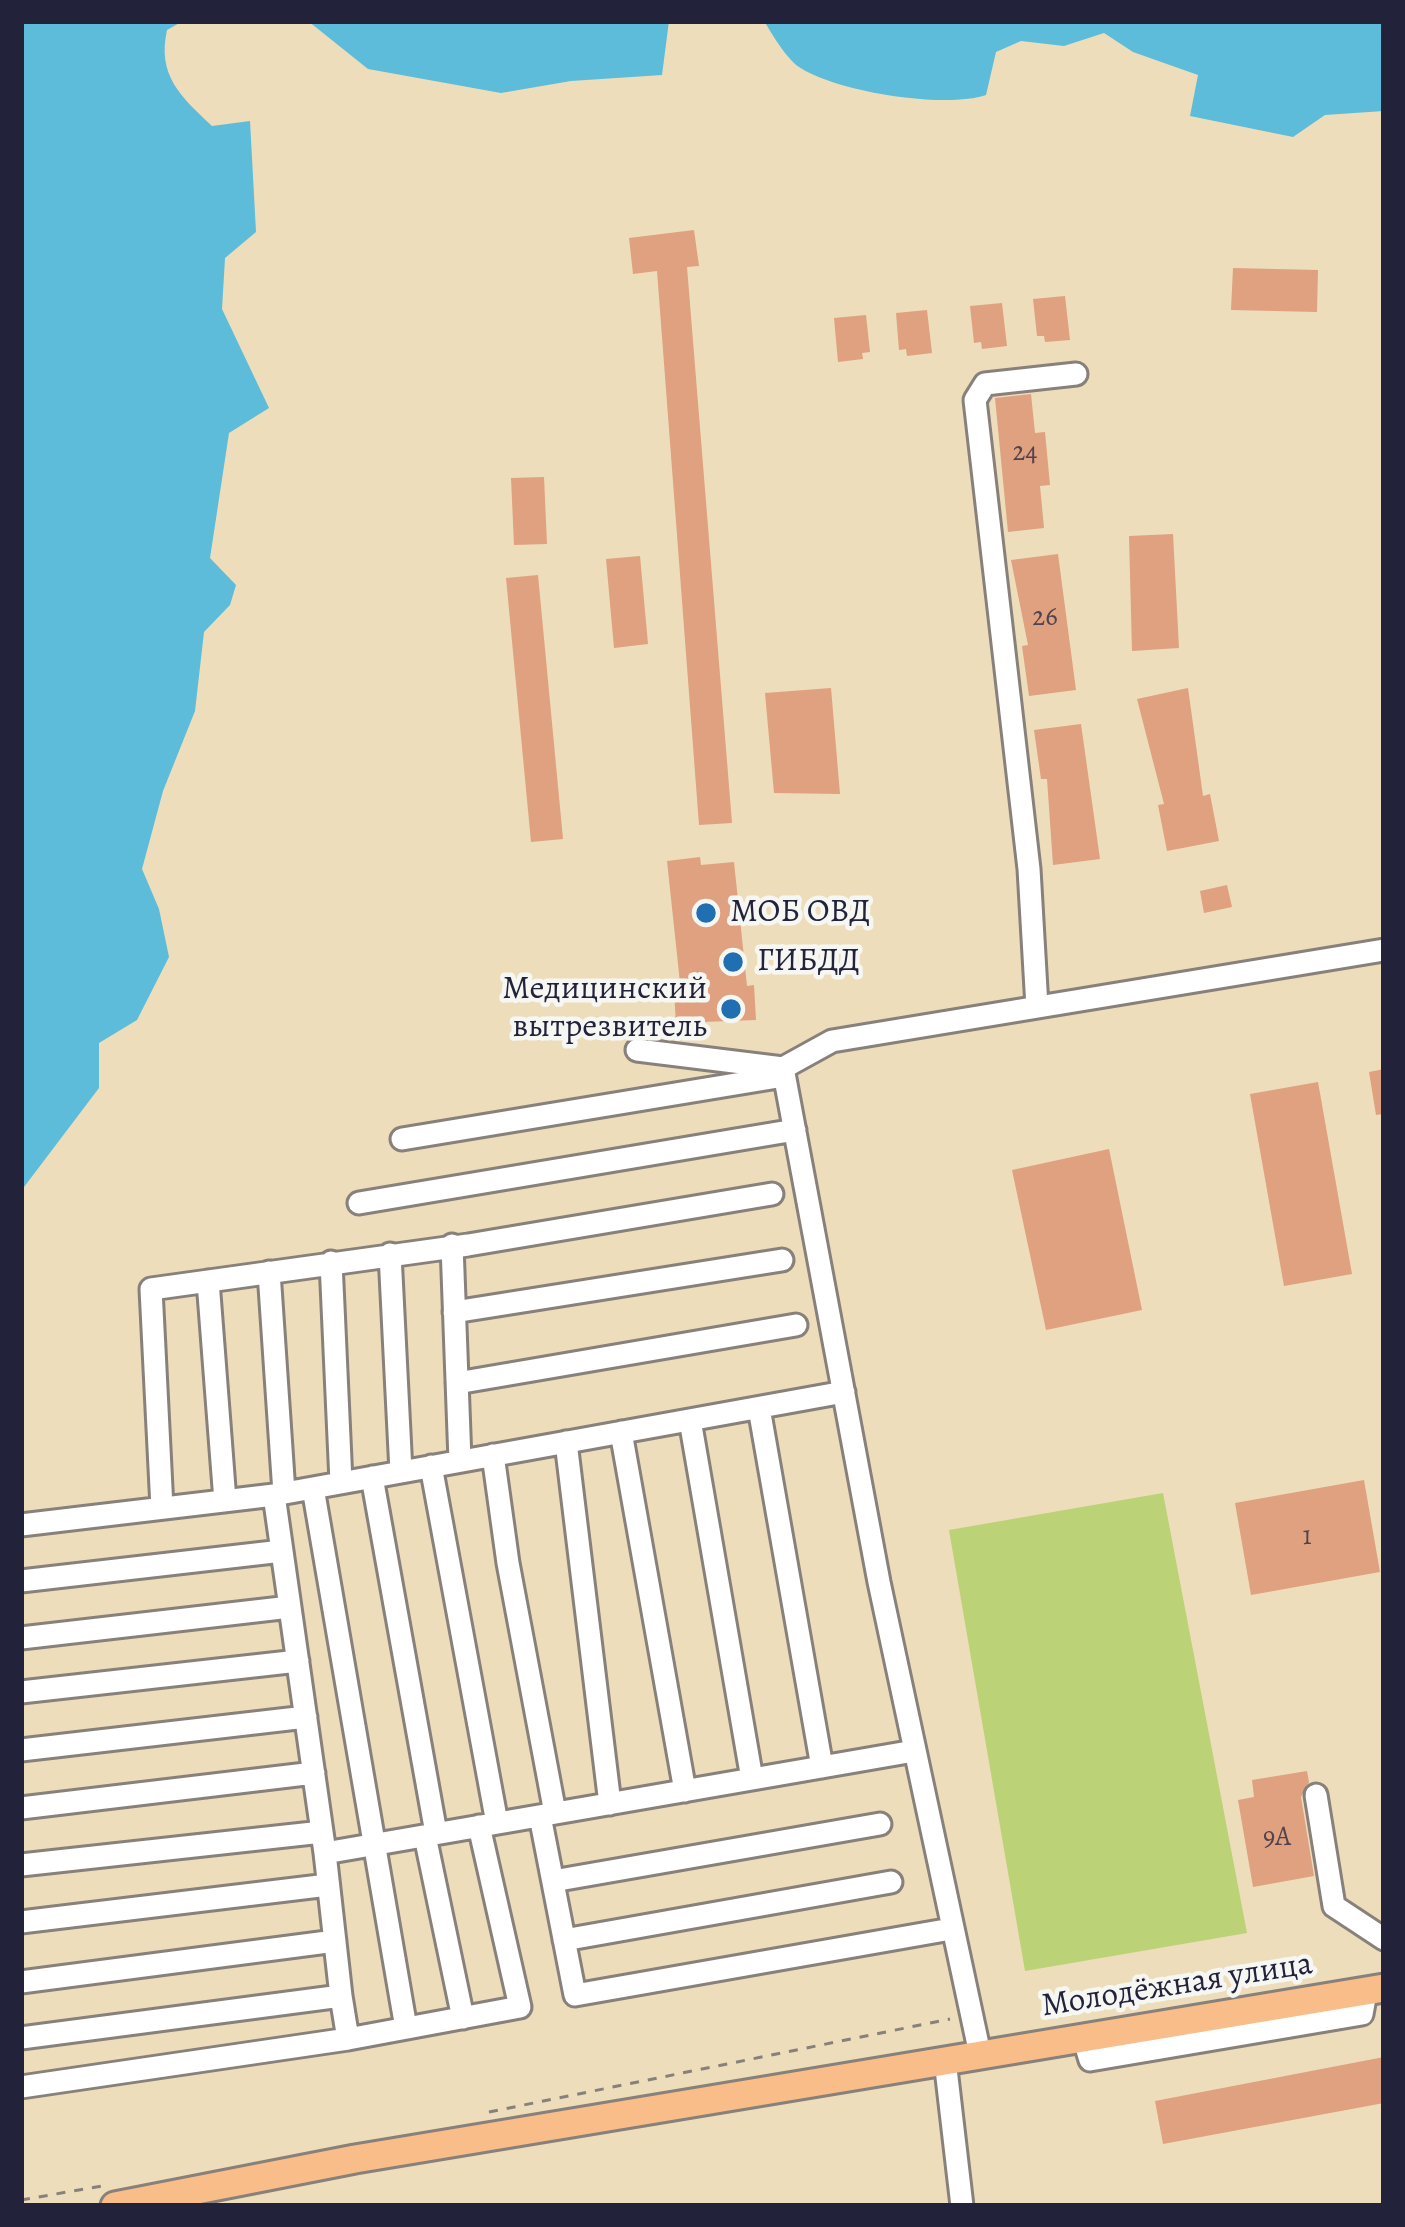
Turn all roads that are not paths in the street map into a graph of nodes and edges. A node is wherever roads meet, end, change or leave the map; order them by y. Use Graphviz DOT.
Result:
graph roads {
  1 [pos="1076,374"];
  2 [pos="1384,950"];
  3 [pos="1036,1007"];
  4 [pos="637,1050"];
  5 [pos="784,1072"];
  6 [pos="795,1130"];
  7 [pos="402,1138"];
  8 [pos="772,1194"];
  9 [pos="359,1203"];
  10 [pos="452,1246"];
  11 [pos="390,1254"];
  12 [pos="782,1260"];
  13 [pos="332,1262"];
  14 [pos="269,1272"];
  15 [pos="208,1281"];
  16 [pos="454,1312"];
  17 [pos="796,1325"];
  18 [pos="457,1383"];
  19 [pos="844,1392"];
  20 [pos="758,1408"];
  21 [pos="690,1420"];
  22 [pos="621,1432"];
  23 [pos="566,1442"];
  24 [pos="494,1455"];
  25 [pos="460,1461"];
  26 [pos="431,1466"];
  27 [pos="401,1472"];
  28 [pos="372,1477"];
  29 [pos="341,1483"];
  30 [pos="313,1488"];
  31 [pos="279,1494"];
  32 [pos="225,1501"];
  33 [pos="162,1508"];
  34 [pos="21,1525"];
  35 [pos="282,1552"];
  36 [pos="21,1581"];
  37 [pos="290,1607"];
  38 [pos="21,1638"];
  39 [pos="298,1661"];
  40 [pos="21,1692"];
  41 [pos="306,1717"];
  42 [pos="21,1750"];
  43 [pos="914,1751"];
  44 [pos="822,1767"];
  45 [pos="314,1773"];
  46 [pos="752,1779"];
  47 [pos="685,1791"];
  48 [pos="1316,1795"];
  49 [pos="610,1804"];
  50 [pos="21,1808"];
  51 [pos="547,1815"];
  52 [pos="880,1824"];
  53 [pos="488,1825"];
  54 [pos="431,1834"];
  55 [pos="323,1842"];
  56 [pos="375,1844"];
  57 [pos="21,1865"];
  58 [pos="553,1881"];
  59 [pos="892,1882"];
  60 [pos="328,1885"];
  61 [pos="21,1922"];
  62 [pos="951,1928"];
  63 [pos="1384,1939"];
  64 [pos="564,1940"];
  65 [pos="335,1941"];
  66 [pos="21,1982"];
  67 [pos="1375,1990"];
  68 [pos="341,1996"];
  69 [pos="463,2018"];
  70 [pos="406,2028"];
  71 [pos="21,2038"];
  72 [pos="348,2039"];
  73 [pos="980,2054"];
  74 [pos="945,2060"];
  75 [pos="21,2087"];
  76 [pos="113,2195"];
  77 [pos="224,2197"];
  78 [pos="962,2206"];
  1 -- 3 [label="street"];
  2 -- 3 [label="street"];
  3 -- 5 [label="street"];
  4 -- 5 [label="street"];
  5 -- 6 [label="street"];
  5 -- 7 [label="street"];
  6 -- 9 [label="street"];
  6 -- 19 [label="street"];
  8 -- 10 [label="street"];
  10 -- 11 [label="street"];
  10 -- 16 [label="street"];
  11 -- 13 [label="street"];
  11 -- 27 [label="street"];
  12 -- 16 [label="street"];
  13 -- 14 [label="street"];
  13 -- 29 [label="street"];
  14 -- 15 [label="street"];
  14 -- 31 [label="street"];
  15 -- 32 [label="street"];
  15 -- 33 [label="street"];
  16 -- 18 [label="street"];
  17 -- 18 [label="street"];
  18 -- 25 [label="street"];
  19 -- 20 [label="street"];
  19 -- 43 [label="street"];
  20 -- 21 [label="street"];
  20 -- 44 [label="street"];
  21 -- 22 [label="street"];
  21 -- 46 [label="street"];
  22 -- 23 [label="street"];
  22 -- 47 [label="street"];
  23 -- 24 [label="street"];
  23 -- 49 [label="street"];
  24 -- 25 [label="street"];
  24 -- 51 [label="street"];
  25 -- 26 [label="street"];
  26 -- 27 [label="street"];
  26 -- 53 [label="street"];
  27 -- 28 [label="street"];
  28 -- 29 [label="street"];
  28 -- 54 [label="street"];
  29 -- 30 [label="street"];
  30 -- 31 [label="street"];
  30 -- 56 [label="street"];
  31 -- 32 [label="street"];
  31 -- 35 [label="street"];
  32 -- 33 [label="street"];
  33 -- 34 [label="street"];
  35 -- 36 [label="street"];
  35 -- 37 [label="street"];
  37 -- 38 [label="street"];
  37 -- 39 [label="street"];
  39 -- 40 [label="street"];
  39 -- 41 [label="street"];
  41 -- 42 [label="street"];
  41 -- 45 [label="street"];
  43 -- 44 [label="street"];
  43 -- 62 [label="street"];
  44 -- 46 [label="street"];
  45 -- 50 [label="street"];
  45 -- 55 [label="street"];
  46 -- 47 [label="street"];
  47 -- 49 [label="street"];
  48 -- 63 [label="street"];
  49 -- 51 [label="street"];
  51 -- 53 [label="street"];
  51 -- 58 [label="street"];
  52 -- 58 [label="street"];
  53 -- 54 [label="street"];
  53 -- 69 [label="street"];
  54 -- 56 [label="street"];
  54 -- 69 [label="street"];
  55 -- 56 [label="street"];
  55 -- 57 [label="street"];
  55 -- 60 [label="street"];
  56 -- 70 [label="street"];
  58 -- 64 [label="street"];
  59 -- 64 [label="street"];
  60 -- 61 [label="street"];
  60 -- 65 [label="street"];
  62 -- 64 [label="street"];
  62 -- 73 [label="street"];
  65 -- 66 [label="street"];
  65 -- 68 [label="street"];
  67 -- 73 [label="main road, Молодёжная улица"];
  68 -- 71 [label="street"];
  68 -- 72 [label="street"];
  69 -- 70 [label="street"];
  70 -- 72 [label="street"];
  72 -- 75 [label="street"];
  73 -- 74 [label="main road, Молодёжная улица"];
  74 -- 77 [label="main road, Молодёжная улица"];
  74 -- 78 [label="street"];
  76 -- 77 [label="main road, Молодёжная улица"];
}
